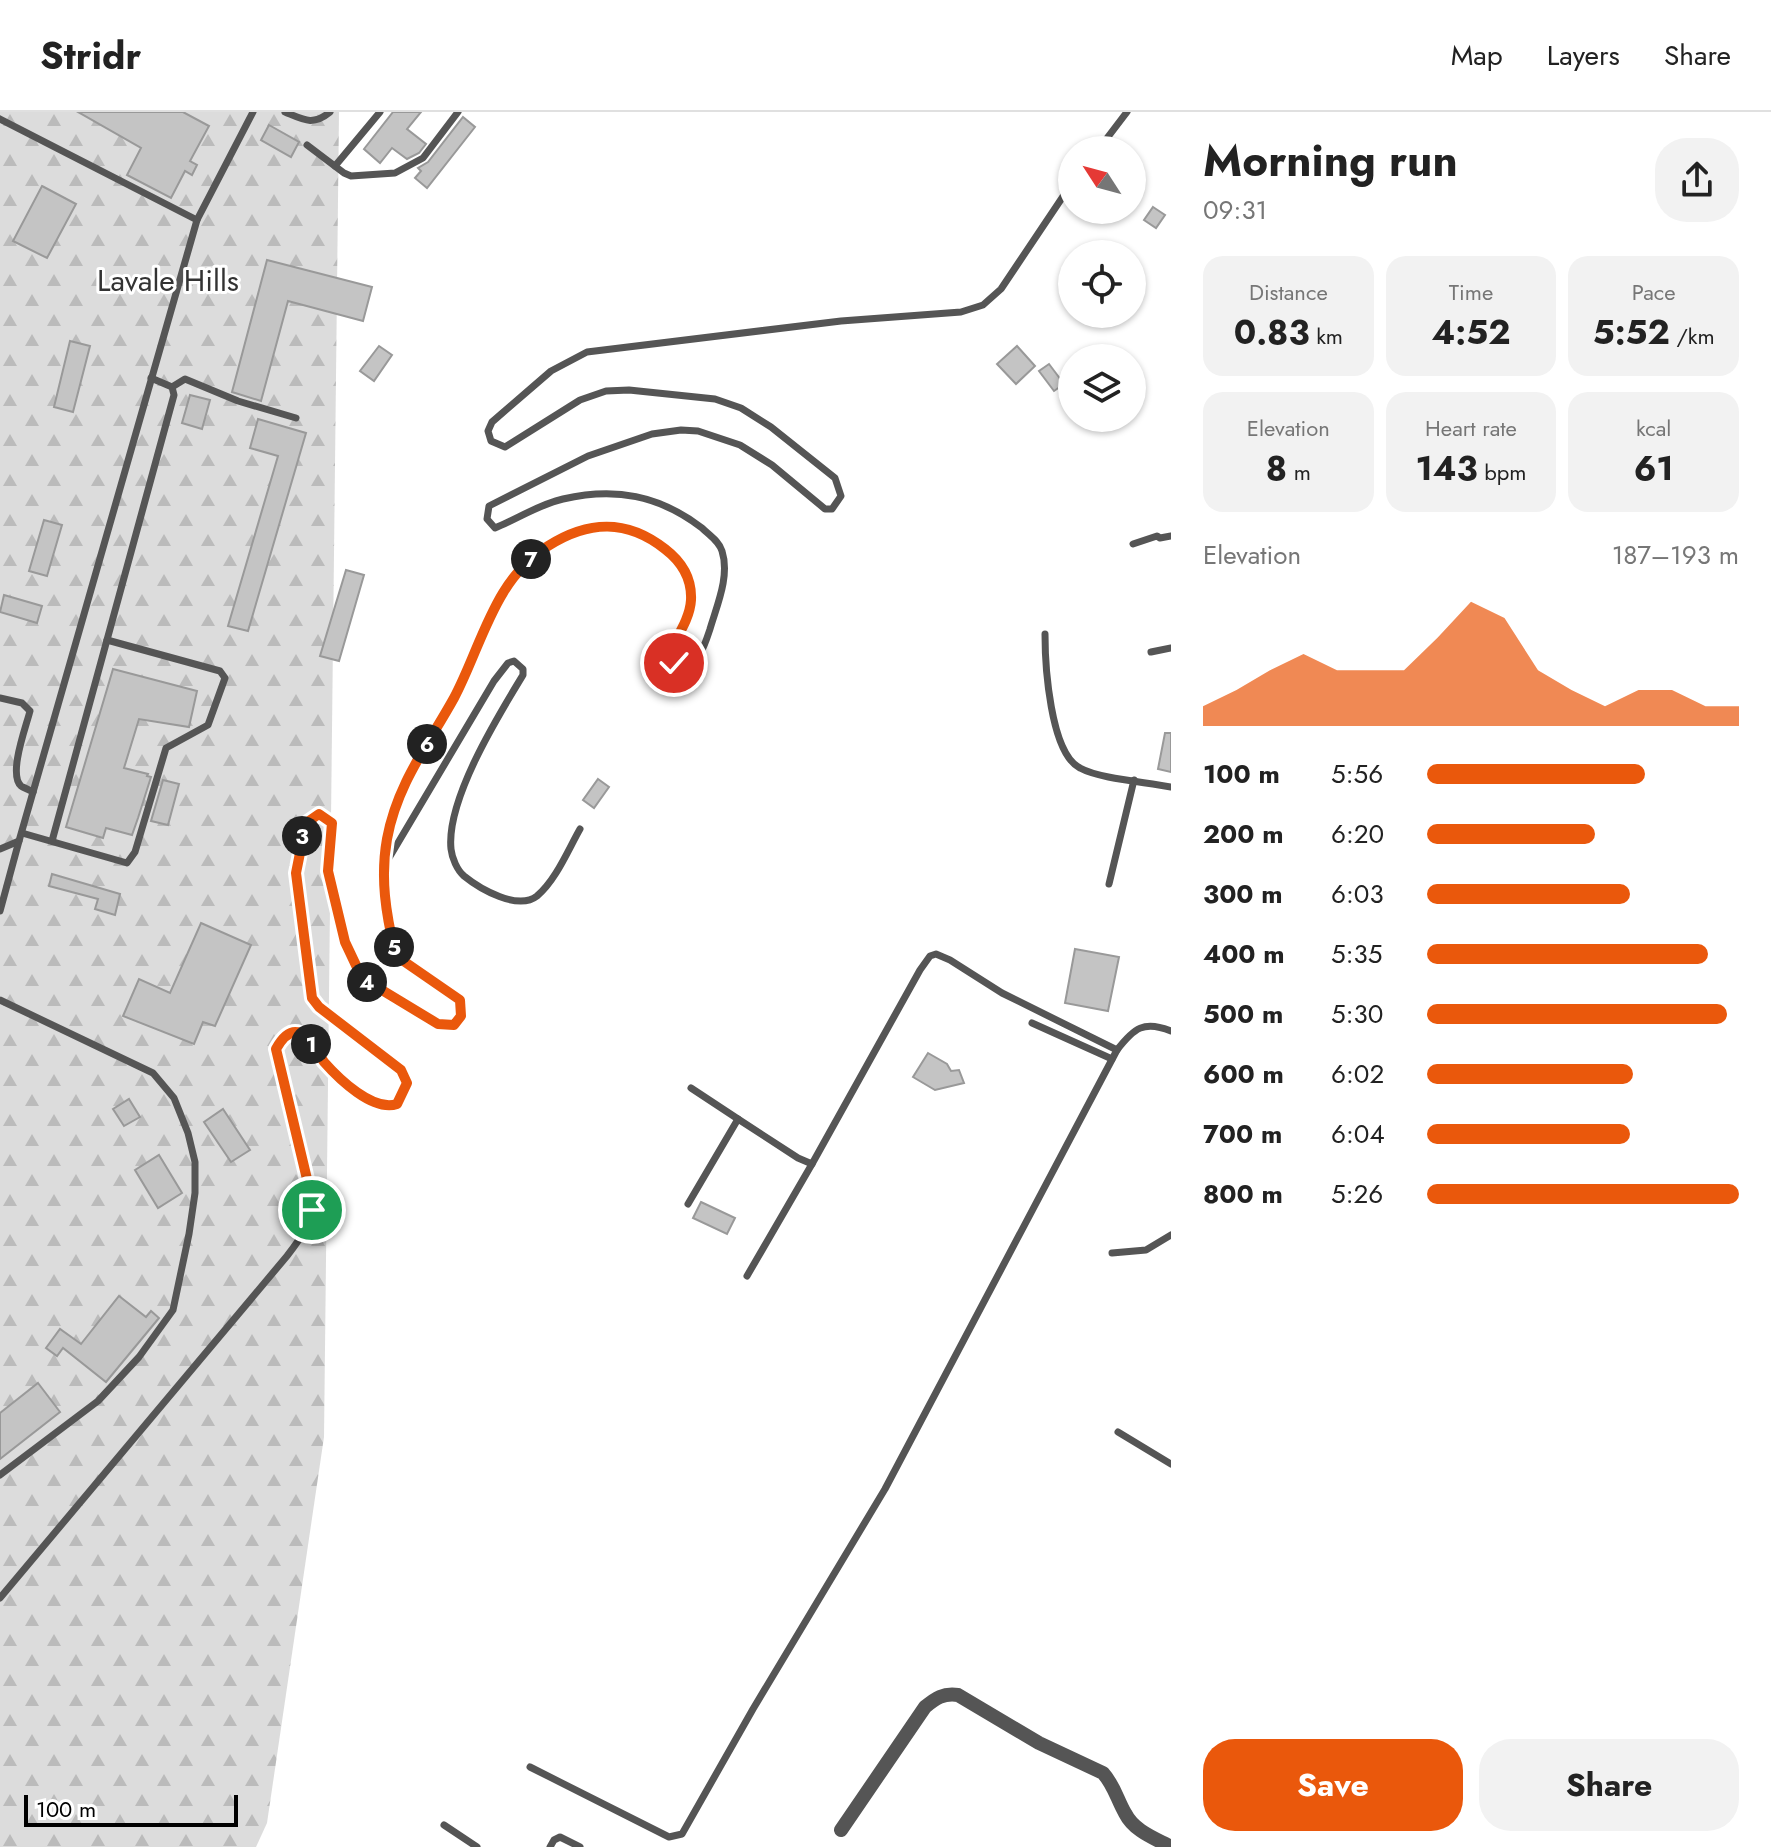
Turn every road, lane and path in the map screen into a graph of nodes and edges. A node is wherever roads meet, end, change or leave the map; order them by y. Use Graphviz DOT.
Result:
graph roads {
  1 [pos="253,112"];
  2 [pos="285,112"];
  3 [pos="330,112"];
  4 [pos="380,112"];
  5 [pos="458,112"];
  6 [pos="1127,112"];
  7 [pos="0,119"];
  8 [pos="1109,136"];
  9 [pos="307,145"];
  10 [pos="335,166"];
  11 [pos="1058,204"];
  12 [pos="197,220"];
  13 [pos="151,378"];
  14 [pos="172,387"];
  15 [pos="296,418"];
  16 [pos="1171,536"];
  17 [pos="1133,544"];
  18 [pos="1045,634"];
  19 [pos="107,640"];
  20 [pos="1171,648"];
  21 [pos="1151,652"];
  22 [pos="0,698"];
  23 [pos="1134,780"];
  24 [pos="1171,787"];
  25 [pos="33,792"];
  26 [pos="580,829"];
  27 [pos="20,837"];
  28 [pos="52,841"];
  29 [pos="0,849"];
  30 [pos="384,867"];
  31 [pos="1109,884"];
  32 [pos="0,911"];
  33 [pos="0,1000"];
  34 [pos="1032,1023"];
  35 [pos="1171,1031"];
  36 [pos="1117,1050"];
  37 [pos="1112,1059"];
  38 [pos="691,1088"];
  39 [pos="738,1119"];
  40 [pos="812,1164"];
  41 [pos="688,1204"];
  42 [pos="1171,1235"];
  43 [pos="1112,1253"];
  44 [pos="747,1276"];
  45 [pos="1118,1432"];
  46 [pos="1171,1464"];
  47 [pos="0,1475"];
  48 [pos="0,1598"];
  49 [pos="530,1767"];
  50 [pos="444,1825"];
  51 [pos="841,1830"];
  52 [pos="675,1837"];
  53 [pos="477,1847"];
  54 [pos="550,1847"];
  55 [pos="580,1847"];
  56 [pos="669,1847"];
  57 [pos="1171,1847"];
  1 -- 12 [label="lane"];
  2 -- 3 [label="lane"];
  4 -- 10 [label="lane"];
  5 -- 10 [label="lane"];
  6 -- 8 [label="lane"];
  7 -- 12 [label="lane"];
  9 -- 10 [label="lane"];
  11 -- 30 [label="lane"];
  12 -- 13 [label="lane"];
  13 -- 14 [label="lane"];
  13 -- 25 [label="lane"];
  14 -- 15 [label="lane"];
  14 -- 19 [label="lane"];
  16 -- 17 [label="lane"];
  18 -- 23 [label="lane"];
  19 -- 28 [label="lane"];
  19 -- 28 [label="lane"];
  20 -- 21 [label="lane"];
  22 -- 25 [label="lane"];
  23 -- 24 [label="lane"];
  23 -- 31 [label="lane"];
  25 -- 27 [label="lane"];
  26 -- 30 [label="lane"];
  27 -- 28 [label="lane"];
  27 -- 29 [label="lane"];
  27 -- 32 [label="lane"];
  30 -- 48 [label="lane"];
  33 -- 47 [label="lane"];
  34 -- 37 [label="lane"];
  35 -- 36 [label="lane"];
  36 -- 37 [label="lane"];
  36 -- 40 [label="lane"];
  37 -- 52 [label="lane"];
  38 -- 39 [label="lane"];
  39 -- 40 [label="lane"];
  39 -- 41 [label="lane"];
  40 -- 44 [label="lane"];
  42 -- 43 [label="lane"];
  45 -- 46 [label="lane"];
  49 -- 52 [label="lane"];
  50 -- 53 [label="lane"];
  51 -- 57 [label="street"];
  52 -- 56 [label="lane"];
  54 -- 55 [label="lane"];
}
